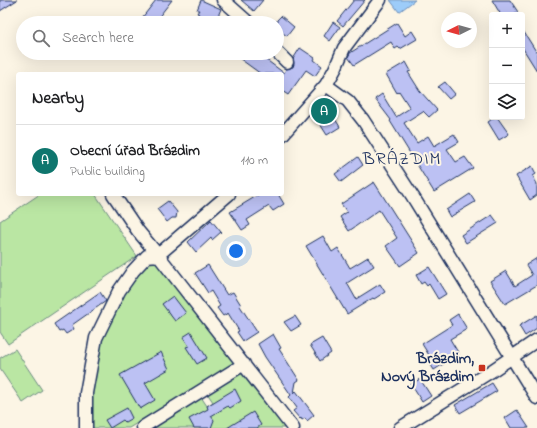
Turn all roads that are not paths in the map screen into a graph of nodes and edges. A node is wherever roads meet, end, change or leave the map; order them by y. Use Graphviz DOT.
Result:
graph roads {
  1 [pos="223,0"];
  2 [pos="380,0"];
  3 [pos="241,16"];
  4 [pos="284,59"];
  5 [pos="287,62"];
  6 [pos="326,85"];
  7 [pos="284,132"];
  8 [pos="114,196"];
  9 [pos="227,196"];
  10 [pos="158,255"];
  11 [pos="537,340"];
  12 [pos="511,357"];
  13 [pos="244,364"];
  14 [pos="537,398"];
  15 [pos="142,427"];
  16 [pos="86,428"];
  17 [pos="293,428"];
  18 [pos="400,428"];
  1 -- 3 [label="street"];
  2 -- 6 [label="street"];
  4 -- 5 [label="street"];
  6 -- 7 [label="street"];
  6 -- 12 [label="street"];
  8 -- 10 [label="street"];
  9 -- 10 [label="street"];
  10 -- 13 [label="street"];
  10 -- 16 [label="street"];
  11 -- 12 [label="street"];
  12 -- 14 [label="street"];
  12 -- 18 [label="street"];
  13 -- 15 [label="street"];
  13 -- 17 [label="street"];
}
